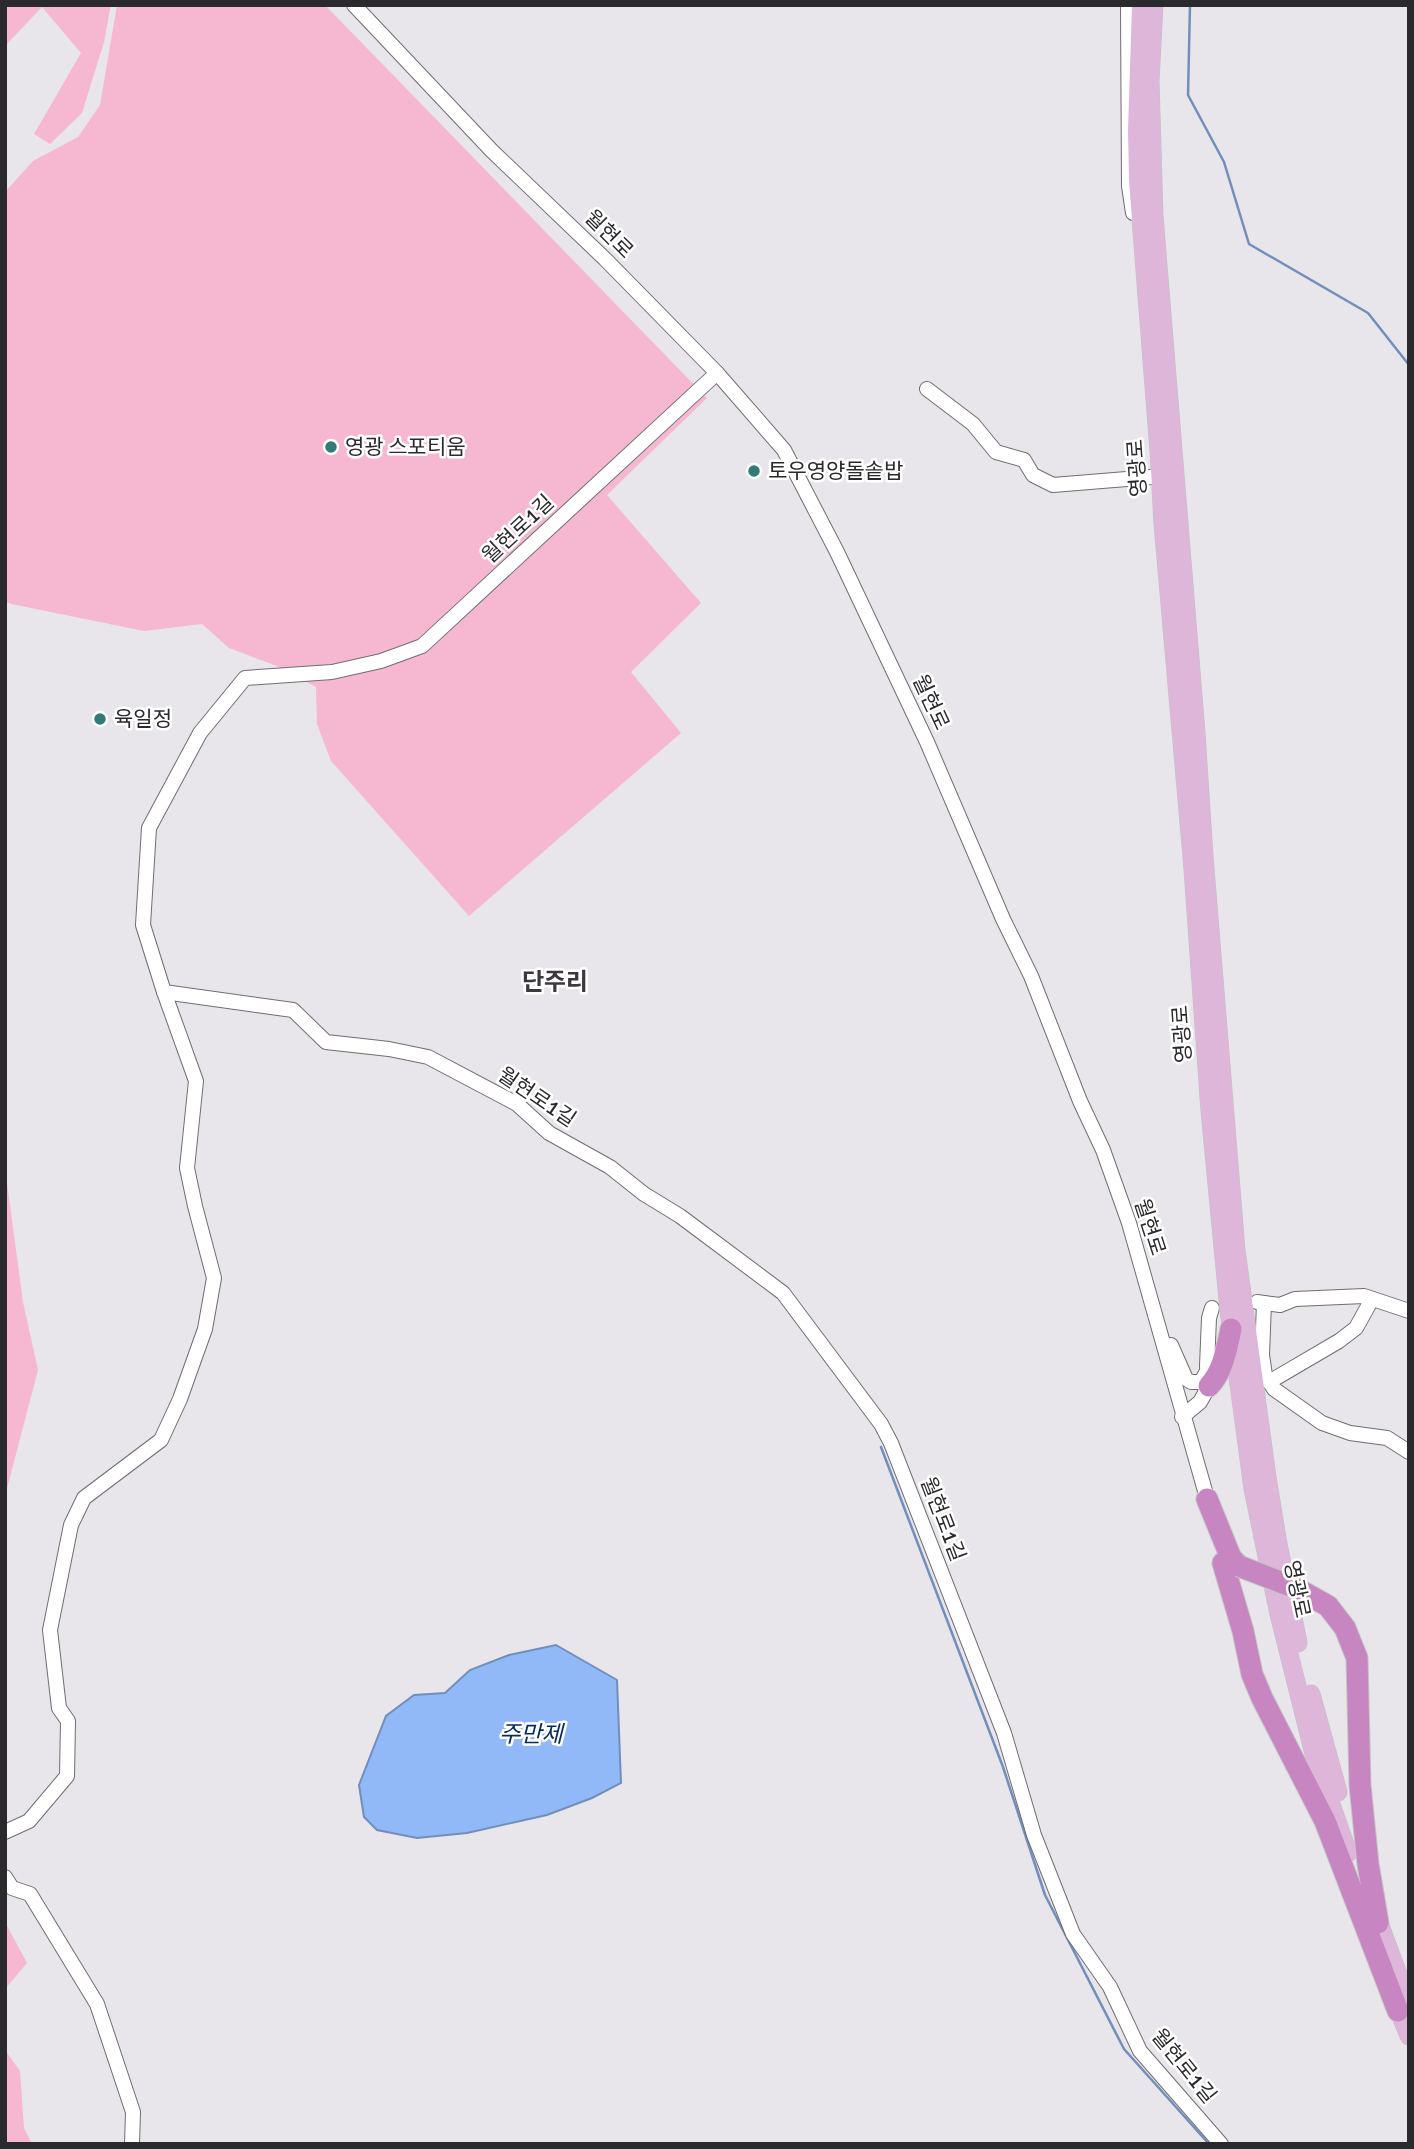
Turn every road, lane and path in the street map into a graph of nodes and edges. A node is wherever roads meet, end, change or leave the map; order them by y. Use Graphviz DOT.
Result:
graph roads {
  1 [pos="354,5"];
  2 [pos="1128,5"];
  3 [pos="1141,5"];
  4 [pos="1154,5"];
  5 [pos="1147,299"];
  6 [pos="717,373"];
  7 [pos="927,389"];
  8 [pos="1152,477"];
  9 [pos="164,992"];
  10 [pos="1149,1294"];
  11 [pos="1372,1299"];
  12 [pos="1212,1308"];
  13 [pos="1409,1311"];
  14 [pos="1231,1329"];
  15 [pos="1208,1378"];
  16 [pos="1269,1382"];
  17 [pos="1182,1417"];
  18 [pos="1409,1452"];
  19 [pos="1207,1499"];
  20 [pos="1231,1565"];
  21 [pos="5,1832"];
  22 [pos="5,1877"];
  23 [pos="1378,1923"];
  24 [pos="1403,2008"];
  25 [pos="1409,2036"];
  26 [pos="132,2144"];
  27 [pos="1221,2144"];
  1 -- 6 [label="street, 월현로"];
  2 -- 5 [label="street"];
  3 -- 5 [label="main road, 영광로"];
  4 -- 23 [label="main road, 영광로"];
  5 -- 14 [label="main road, 영광로"];
  6 -- 9 [label="street, 월현로1길"];
  6 -- 10 [label="street, 월현로"];
  7 -- 8 [label="street"];
  9 -- 21 [label="street"];
  9 -- 27 [label="street, 월현로1길"];
  10 -- 15 [label="street"];
  10 -- 17 [label="street, 월현로"];
  11 -- 13 [label="street"];
  11 -- 16 [label="street"];
  11 -- 16 [label="street"];
  12 -- 15 [label="street"];
  14 -- 15 [label="highway"];
  14 -- 24 [label="main road, 영광로"];
  15 -- 17 [label="street"];
  16 -- 18 [label="street"];
  17 -- 19 [label="street, 월현로"];
  19 -- 20 [label="highway"];
  20 -- 23 [label="highway, bridge"];
  20 -- 24 [label="highway"];
  22 -- 26 [label="street"];
  23 -- 24 [label="main road, 영광로"];
  24 -- 25 [label="main road, 영광로"];
}
